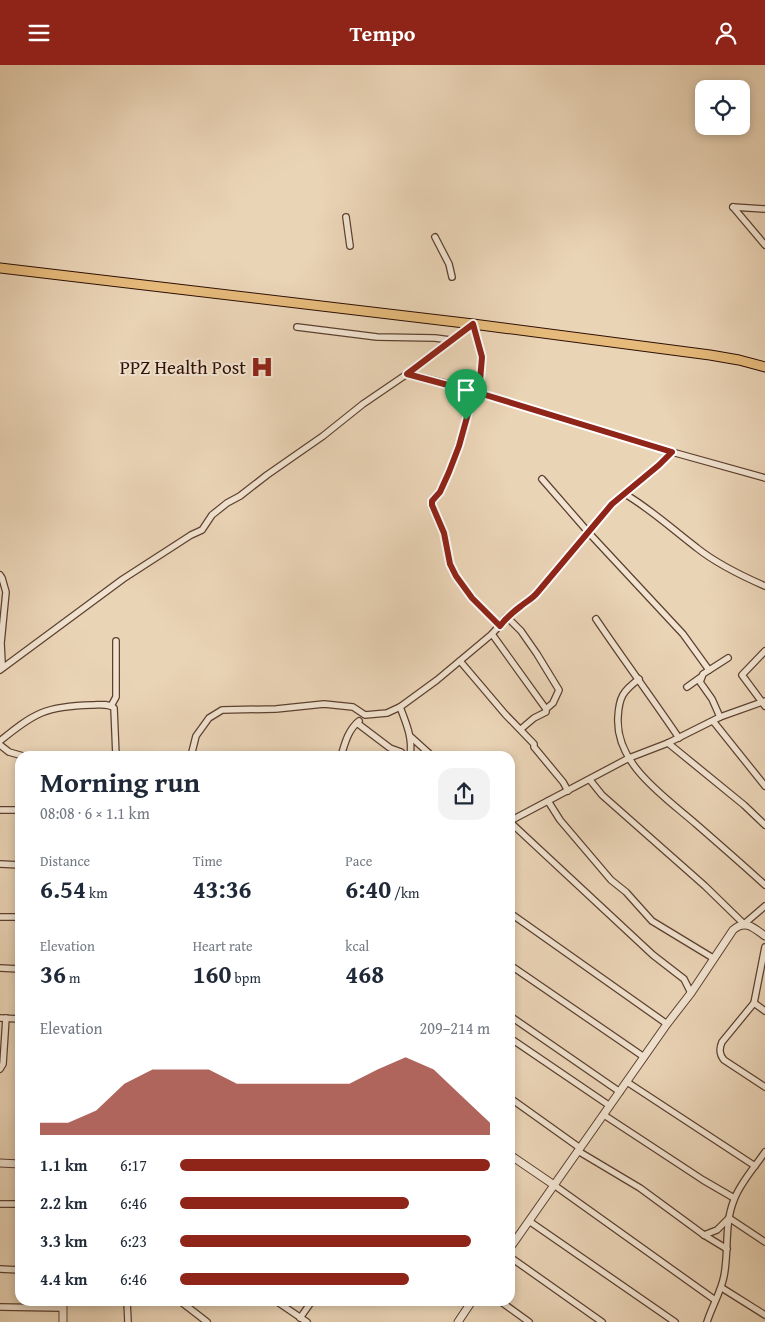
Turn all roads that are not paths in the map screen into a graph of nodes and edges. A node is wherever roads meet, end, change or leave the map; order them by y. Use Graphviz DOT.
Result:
graph roads {
  1 [pos="765,209"];
  2 [pos="346,217"];
  3 [pos="435,237"];
  4 [pos="765,245"];
  5 [pos="350,246"];
  6 [pos="0,268"];
  7 [pos="452,277"];
  8 [pos="473,324"];
  9 [pos="297,327"];
  10 [pos="450,340"];
  11 [pos="765,367"];
  12 [pos="407,374"];
  13 [pos="477,393"];
  14 [pos="672,452"];
  15 [pos="765,478"];
  16 [pos="542,479"];
  17 [pos="625,494"];
  18 [pos="589,533"];
  19 [pos="0,575"];
  20 [pos="0,582"];
  21 [pos="5,587"];
  22 [pos="765,587"];
  23 [pos="507,617"];
  24 [pos="596,619"];
  25 [pos="500,626"];
  26 [pos="492,633"];
  27 [pos="116,641"];
  28 [pos="765,651"];
  29 [pos="728,658"];
  30 [pos="460,661"];
  31 [pos="0,670"];
  32 [pos="709,670"];
  33 [pos="701,677"];
  34 [pos="639,679"];
  35 [pos="686,687"];
  36 [pos="764,703"];
  37 [pos="111,706"];
  38 [pos="400,707"];
  39 [pos="546,709"];
  40 [pos="364,715"];
  41 [pos="720,717"];
  42 [pos="713,721"];
  43 [pos="358,723"];
  44 [pos="521,729"];
  45 [pos="410,737"];
  46 [pos="679,738"];
  47 [pos="0,743"];
  48 [pos="668,743"];
  49 [pos="116,751"];
  50 [pos="192,751"];
  51 [pos="342,751"];
  52 [pos="398,751"];
  53 [pos="411,751"];
  54 [pos="426,751"];
  55 [pos="15,754"];
  56 [pos="628,758"];
  57 [pos="590,780"];
  58 [pos="765,786"];
  59 [pos="568,791"];
  60 [pos="548,801"];
  61 [pos="0,810"];
  62 [pos="15,810"];
  63 [pos="515,818"];
  64 [pos="765,825"];
  65 [pos="515,826"];
  66 [pos="0,865"];
  67 [pos="15,865"];
  68 [pos="765,885"];
  69 [pos="765,906"];
  70 [pos="0,917"];
  71 [pos="15,917"];
  72 [pos="515,917"];
  73 [pos="744,924"];
  74 [pos="765,936"];
  75 [pos="765,947"];
  76 [pos="713,957"];
  77 [pos="0,968"];
  78 [pos="515,968"];
  79 [pos="15,969"];
  80 [pos="691,993"];
  81 [pos="754,1003"];
  82 [pos="765,1011"];
  83 [pos="3,1018"];
  84 [pos="515,1019"];
  85 [pos="667,1023"];
  86 [pos="515,1041"];
  87 [pos="644,1057"];
  88 [pos="0,1069"];
  89 [pos="627,1081"];
  90 [pos="765,1087"];
  91 [pos="620,1092"];
  92 [pos="515,1102"];
  93 [pos="610,1106"];
  94 [pos="604,1115"];
  95 [pos="579,1149"];
  96 [pos="765,1152"];
  97 [pos="515,1158"];
  98 [pos="762,1161"];
  99 [pos="0,1163"];
  100 [pos="15,1164"];
  101 [pos="755,1166"];
  102 [pos="554,1185"];
  103 [pos="734,1198"];
  104 [pos="0,1204"];
  105 [pos="15,1204"];
  106 [pos="729,1218"];
  107 [pos="529,1221"];
  108 [pos="704,1235"];
  109 [pos="515,1236"];
  110 [pos="765,1242"];
  111 [pos="727,1249"];
  112 [pos="515,1261"];
  113 [pos="0,1269"];
  114 [pos="15,1270"];
  115 [pos="722,1288"];
  116 [pos="715,1299"];
  117 [pos="31,1306"];
  118 [pos="62,1306"];
  119 [pos="127,1306"];
  120 [pos="186,1306"];
  121 [pos="283,1306"];
  122 [pos="308,1306"];
  123 [pos="469,1306"];
  124 [pos="507,1306"];
  125 [pos="0,1307"];
  126 [pos="765,1315"];
  127 [pos="300,1318"];
  128 [pos="62,1322"];
  129 [pos="128,1322"];
  130 [pos="207,1322"];
  131 [pos="307,1322"];
  132 [pos="458,1322"];
  133 [pos="529,1322"];
  134 [pos="602,1322"];
  135 [pos="675,1322"];
  136 [pos="707,1322"];
  1 -- 4 [label="street"];
  2 -- 5 [label="street"];
  3 -- 7 [label="street"];
  6 -- 8 [label="highway"];
  8 -- 10 [label="street"];
  8 -- 11 [label="highway"];
  8 -- 13 [label="street"];
  9 -- 10 [label="street"];
  10 -- 12 [label="street"];
  12 -- 13 [label="street"];
  12 -- 31 [label="street"];
  13 -- 14 [label="street"];
  13 -- 25 [label="street"];
  14 -- 15 [label="street"];
  14 -- 17 [label="street"];
  16 -- 18 [label="street"];
  17 -- 18 [label="street"];
  17 -- 22 [label="street"];
  18 -- 23 [label="street"];
  18 -- 32 [label="street"];
  19 -- 21 [label="street"];
  20 -- 21 [label="street"];
  21 -- 31 [label="street"];
  23 -- 25 [label="street"];
  23 -- 39 [label="street"];
  24 -- 34 [label="street"];
  25 -- 26 [label="street"];
  26 -- 30 [label="street"];
  26 -- 39 [label="street"];
  27 -- 37 [label="street"];
  28 -- 36 [label="street"];
  29 -- 32 [label="street"];
  30 -- 38 [label="street"];
  30 -- 44 [label="street"];
  32 -- 33 [label="street"];
  33 -- 35 [label="street"];
  33 -- 41 [label="street"];
  34 -- 46 [label="street"];
  34 -- 56 [label="street"];
  36 -- 41 [label="street"];
  37 -- 47 [label="street"];
  37 -- 49 [label="street"];
  38 -- 40 [label="street"];
  38 -- 45 [label="street"];
  39 -- 44 [label="street"];
  40 -- 43 [label="street"];
  40 -- 50 [label="street"];
  41 -- 42 [label="street"];
  42 -- 46 [label="street"];
  42 -- 58 [label="street"];
  43 -- 51 [label="street"];
  43 -- 52 [label="street"];
  44 -- 59 [label="street"];
  45 -- 53 [label="street"];
  45 -- 54 [label="street"];
  46 -- 48 [label="street"];
  47 -- 55 [label="street"];
  48 -- 56 [label="street"];
  48 -- 64 [label="street"];
  56 -- 57 [label="street"];
  56 -- 68 [label="street"];
  57 -- 59 [label="street"];
  57 -- 73 [label="street"];
  59 -- 60 [label="street"];
  60 -- 63 [label="street"];
  60 -- 76 [label="street"];
  61 -- 62 [label="street"];
  65 -- 80 [label="street"];
  66 -- 67 [label="street"];
  69 -- 73 [label="street"];
  70 -- 71 [label="street"];
  72 -- 85 [label="street"];
  73 -- 74 [label="street"];
  73 -- 76 [label="street"];
  75 -- 81 [label="street"];
  76 -- 80 [label="street"];
  77 -- 79 [label="street"];
  78 -- 87 [label="street"];
  80 -- 85 [label="street"];
  81 -- 82 [label="street"];
  81 -- 90 [label="street"];
  83 -- 88 [label="street"];
  84 -- 91 [label="street"];
  85 -- 87 [label="street"];
  86 -- 93 [label="street"];
  87 -- 89 [label="street"];
  89 -- 91 [label="street"];
  89 -- 101 [label="street"];
  91 -- 93 [label="street"];
  92 -- 95 [label="street"];
  93 -- 94 [label="street"];
  94 -- 95 [label="street"];
  94 -- 103 [label="street"];
  95 -- 102 [label="street"];
  95 -- 108 [label="street"];
  96 -- 98 [label="street"];
  97 -- 102 [label="street"];
  98 -- 101 [label="street"];
  99 -- 100 [label="street"];
  101 -- 103 [label="street"];
  102 -- 107 [label="street"];
  102 -- 116 [label="street"];
  103 -- 106 [label="street"];
  104 -- 105 [label="street"];
  106 -- 108 [label="street"];
  106 -- 110 [label="street"];
  106 -- 111 [label="street"];
  107 -- 109 [label="street"];
  107 -- 135 [label="street"];
  108 -- 111 [label="street"];
  111 -- 115 [label="street"];
  112 -- 134 [label="street"];
  113 -- 114 [label="street"];
  115 -- 116 [label="street"];
  115 -- 126 [label="street"];
  116 -- 136 [label="street"];
  117 -- 125 [label="street"];
  118 -- 128 [label="street"];
  119 -- 129 [label="street"];
  120 -- 130 [label="street"];
  121 -- 127 [label="street"];
  122 -- 127 [label="street"];
  123 -- 132 [label="street"];
  124 -- 133 [label="street"];
  127 -- 131 [label="street"];
}
